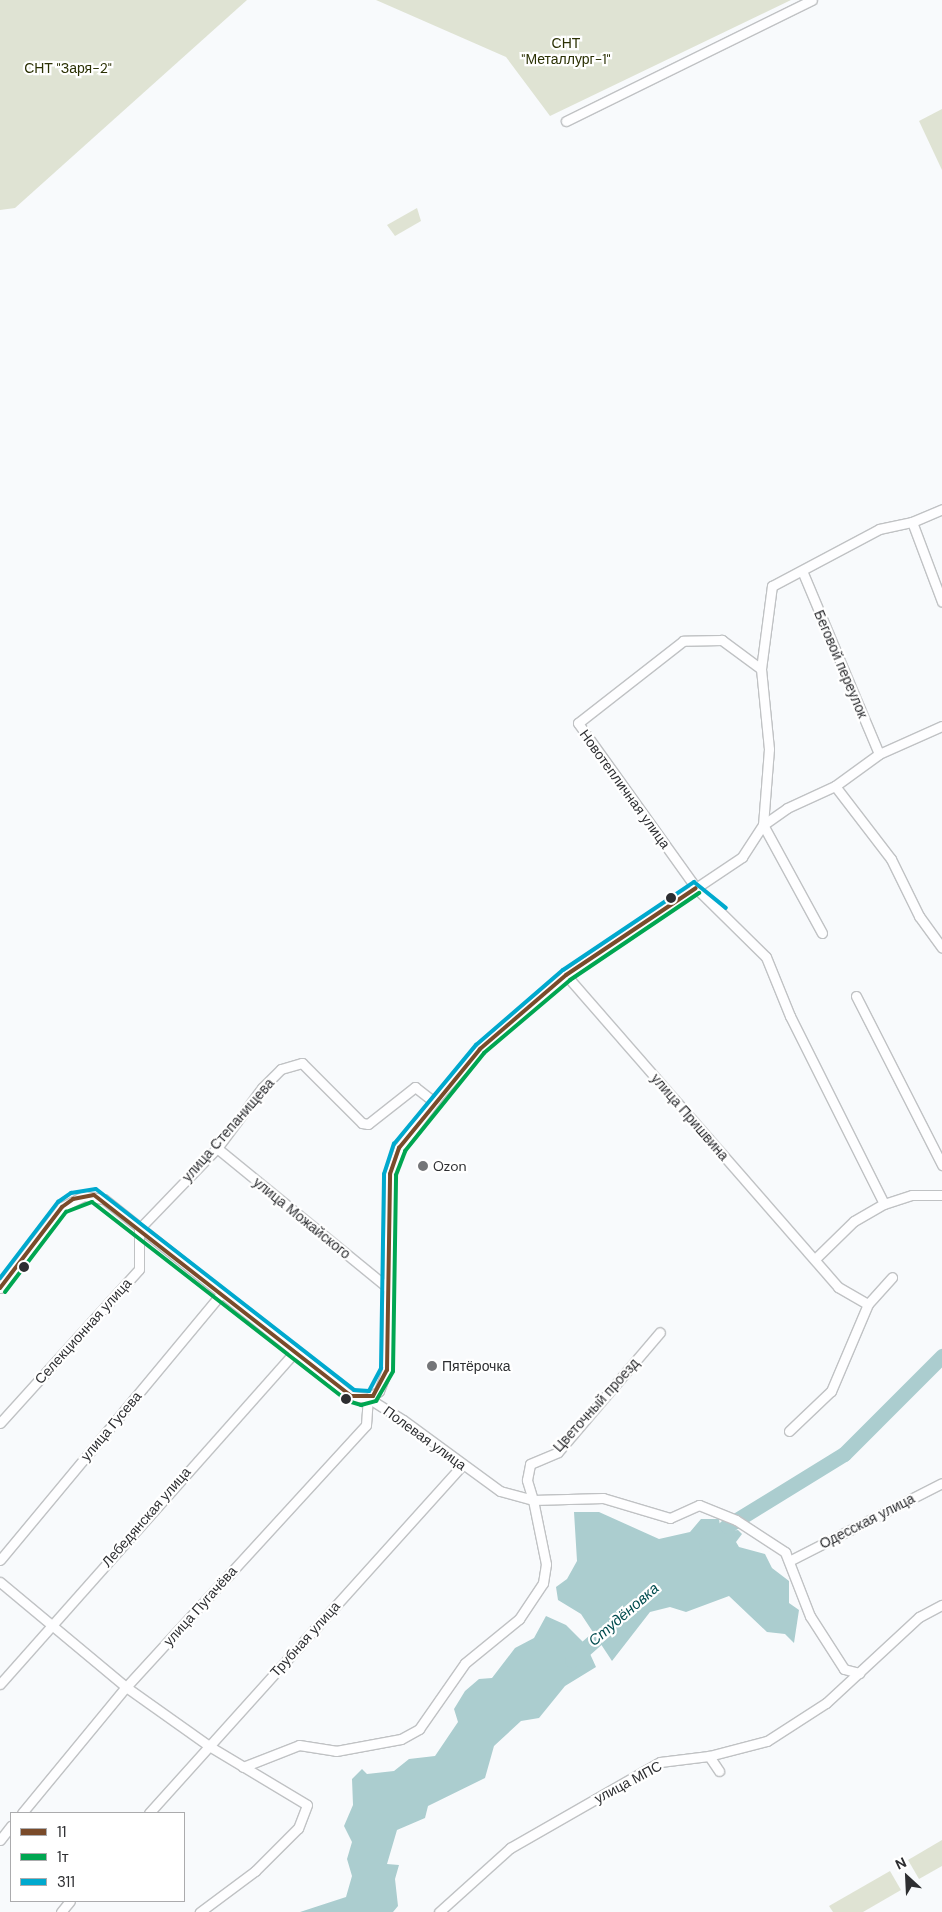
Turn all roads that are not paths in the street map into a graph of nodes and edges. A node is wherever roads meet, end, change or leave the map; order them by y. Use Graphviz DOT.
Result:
graph roads {
  1 [pos="812,0"];
  2 [pos="566,122"];
  3 [pos="942,509"];
  4 [pos="912,522"];
  5 [pos="803,573"];
  6 [pos="942,602"];
  7 [pos="761,669"];
  8 [pos="942,726"];
  9 [pos="879,754"];
  10 [pos="835,786"];
  11 [pos="763,825"];
  12 [pos="696,888"];
  13 [pos="822,933"];
  14 [pos="942,948"];
  15 [pos="566,976"];
  16 [pos="856,996"];
  17 [pos="434,1102"];
  18 [pos="216,1148"];
  19 [pos="942,1165"];
  20 [pos="942,1195"];
  21 [pos="884,1204"];
  22 [pos="139,1229"];
  23 [pos="814,1259"];
  24 [pos="892,1278"];
  25 [pos="0,1288"];
  26 [pos="388,1288"];
  27 [pos="222,1293"];
  28 [pos="868,1304"];
  29 [pos="660,1332"];
  30 [pos="295,1352"];
  31 [pos="368,1398"];
  32 [pos="0,1422"];
  33 [pos="790,1431"];
  34 [pos="462,1465"];
  35 [pos="942,1483"];
  36 [pos="532,1500"];
  37 [pos="0,1560"];
  38 [pos="791,1560"];
  39 [pos="0,1582"];
  40 [pos="942,1605"];
  41 [pos="51,1625"];
  42 [pos="859,1673"];
  43 [pos="0,1684"];
  44 [pos="126,1687"];
  45 [pos="209,1746"];
  46 [pos="709,1756"];
  47 [pos="243,1767"];
  48 [pos="719,1771"];
  49 [pos="23,1812"];
  50 [pos="150,1812"];
  51 [pos="10,1827"];
  52 [pos="0,1840"];
  53 [pos="69,1902"];
  54 [pos="61,1912"];
  55 [pos="200,1912"];
  56 [pos="440,1912"];
  1 -- 2 [label="street"];
  3 -- 4 [label="street"];
  4 -- 5 [label="street"];
  4 -- 6 [label="street"];
  5 -- 7 [label="street"];
  5 -- 9 [label="street, Беговой переулок"];
  7 -- 11 [label="street"];
  7 -- 12 [label="street, Новотепличная улица"];
  8 -- 9 [label="street"];
  9 -- 10 [label="street"];
  10 -- 11 [label="street"];
  10 -- 14 [label="street"];
  11 -- 12 [label="street"];
  11 -- 13 [label="street"];
  12 -- 15 [label="street"];
  12 -- 21 [label="street"];
  15 -- 17 [label="street"];
  15 -- 23 [label="street, улица Пришвина"];
  16 -- 19 [label="street"];
  17 -- 18 [label="street, улица Степанищева"];
  17 -- 26 [label="street"];
  18 -- 22 [label="street, улица Степанищева"];
  18 -- 26 [label="street, улица Можайского"];
  20 -- 21 [label="street"];
  21 -- 23 [label="street"];
  22 -- 25 [label="street, Полевая улица"];
  22 -- 27 [label="street, Полевая улица"];
  22 -- 32 [label="street, Селекционная улица"];
  23 -- 28 [label="street, улица Пришвина"];
  24 -- 28 [label="street"];
  26 -- 31 [label="street"];
  27 -- 30 [label="street, Полевая улица"];
  27 -- 37 [label="street, улица Гусева"];
  28 -- 33 [label="street"];
  29 -- 36 [label="street, Цветочный проезд"];
  30 -- 31 [label="street, Полевая улица"];
  30 -- 41 [label="street, Лебедянская улица"];
  31 -- 34 [label="street, Полевая улица"];
  31 -- 44 [label="street, улица Пугачёва"];
  34 -- 36 [label="street, Полевая улица"];
  34 -- 45 [label="street, Трубная улица"];
  35 -- 38 [label="street, Одесская улица"];
  36 -- 38 [label="street, Полевая улица"];
  36 -- 47 [label="street"];
  38 -- 42 [label="street"];
  39 -- 41 [label="street"];
  40 -- 42 [label="street, улица МПС"];
  41 -- 43 [label="street, Лебедянская улица"];
  41 -- 44 [label="street"];
  42 -- 46 [label="street, улица МПС"];
  44 -- 45 [label="street"];
  44 -- 49 [label="street, улица Пугачёва"];
  45 -- 47 [label="street"];
  45 -- 50 [label="street, Трубная улица"];
  46 -- 48 [label="street"];
  46 -- 56 [label="street, улица МПС"];
  47 -- 55 [label="street"];
  51 -- 52 [label="street"];
  53 -- 54 [label="street"];
}
